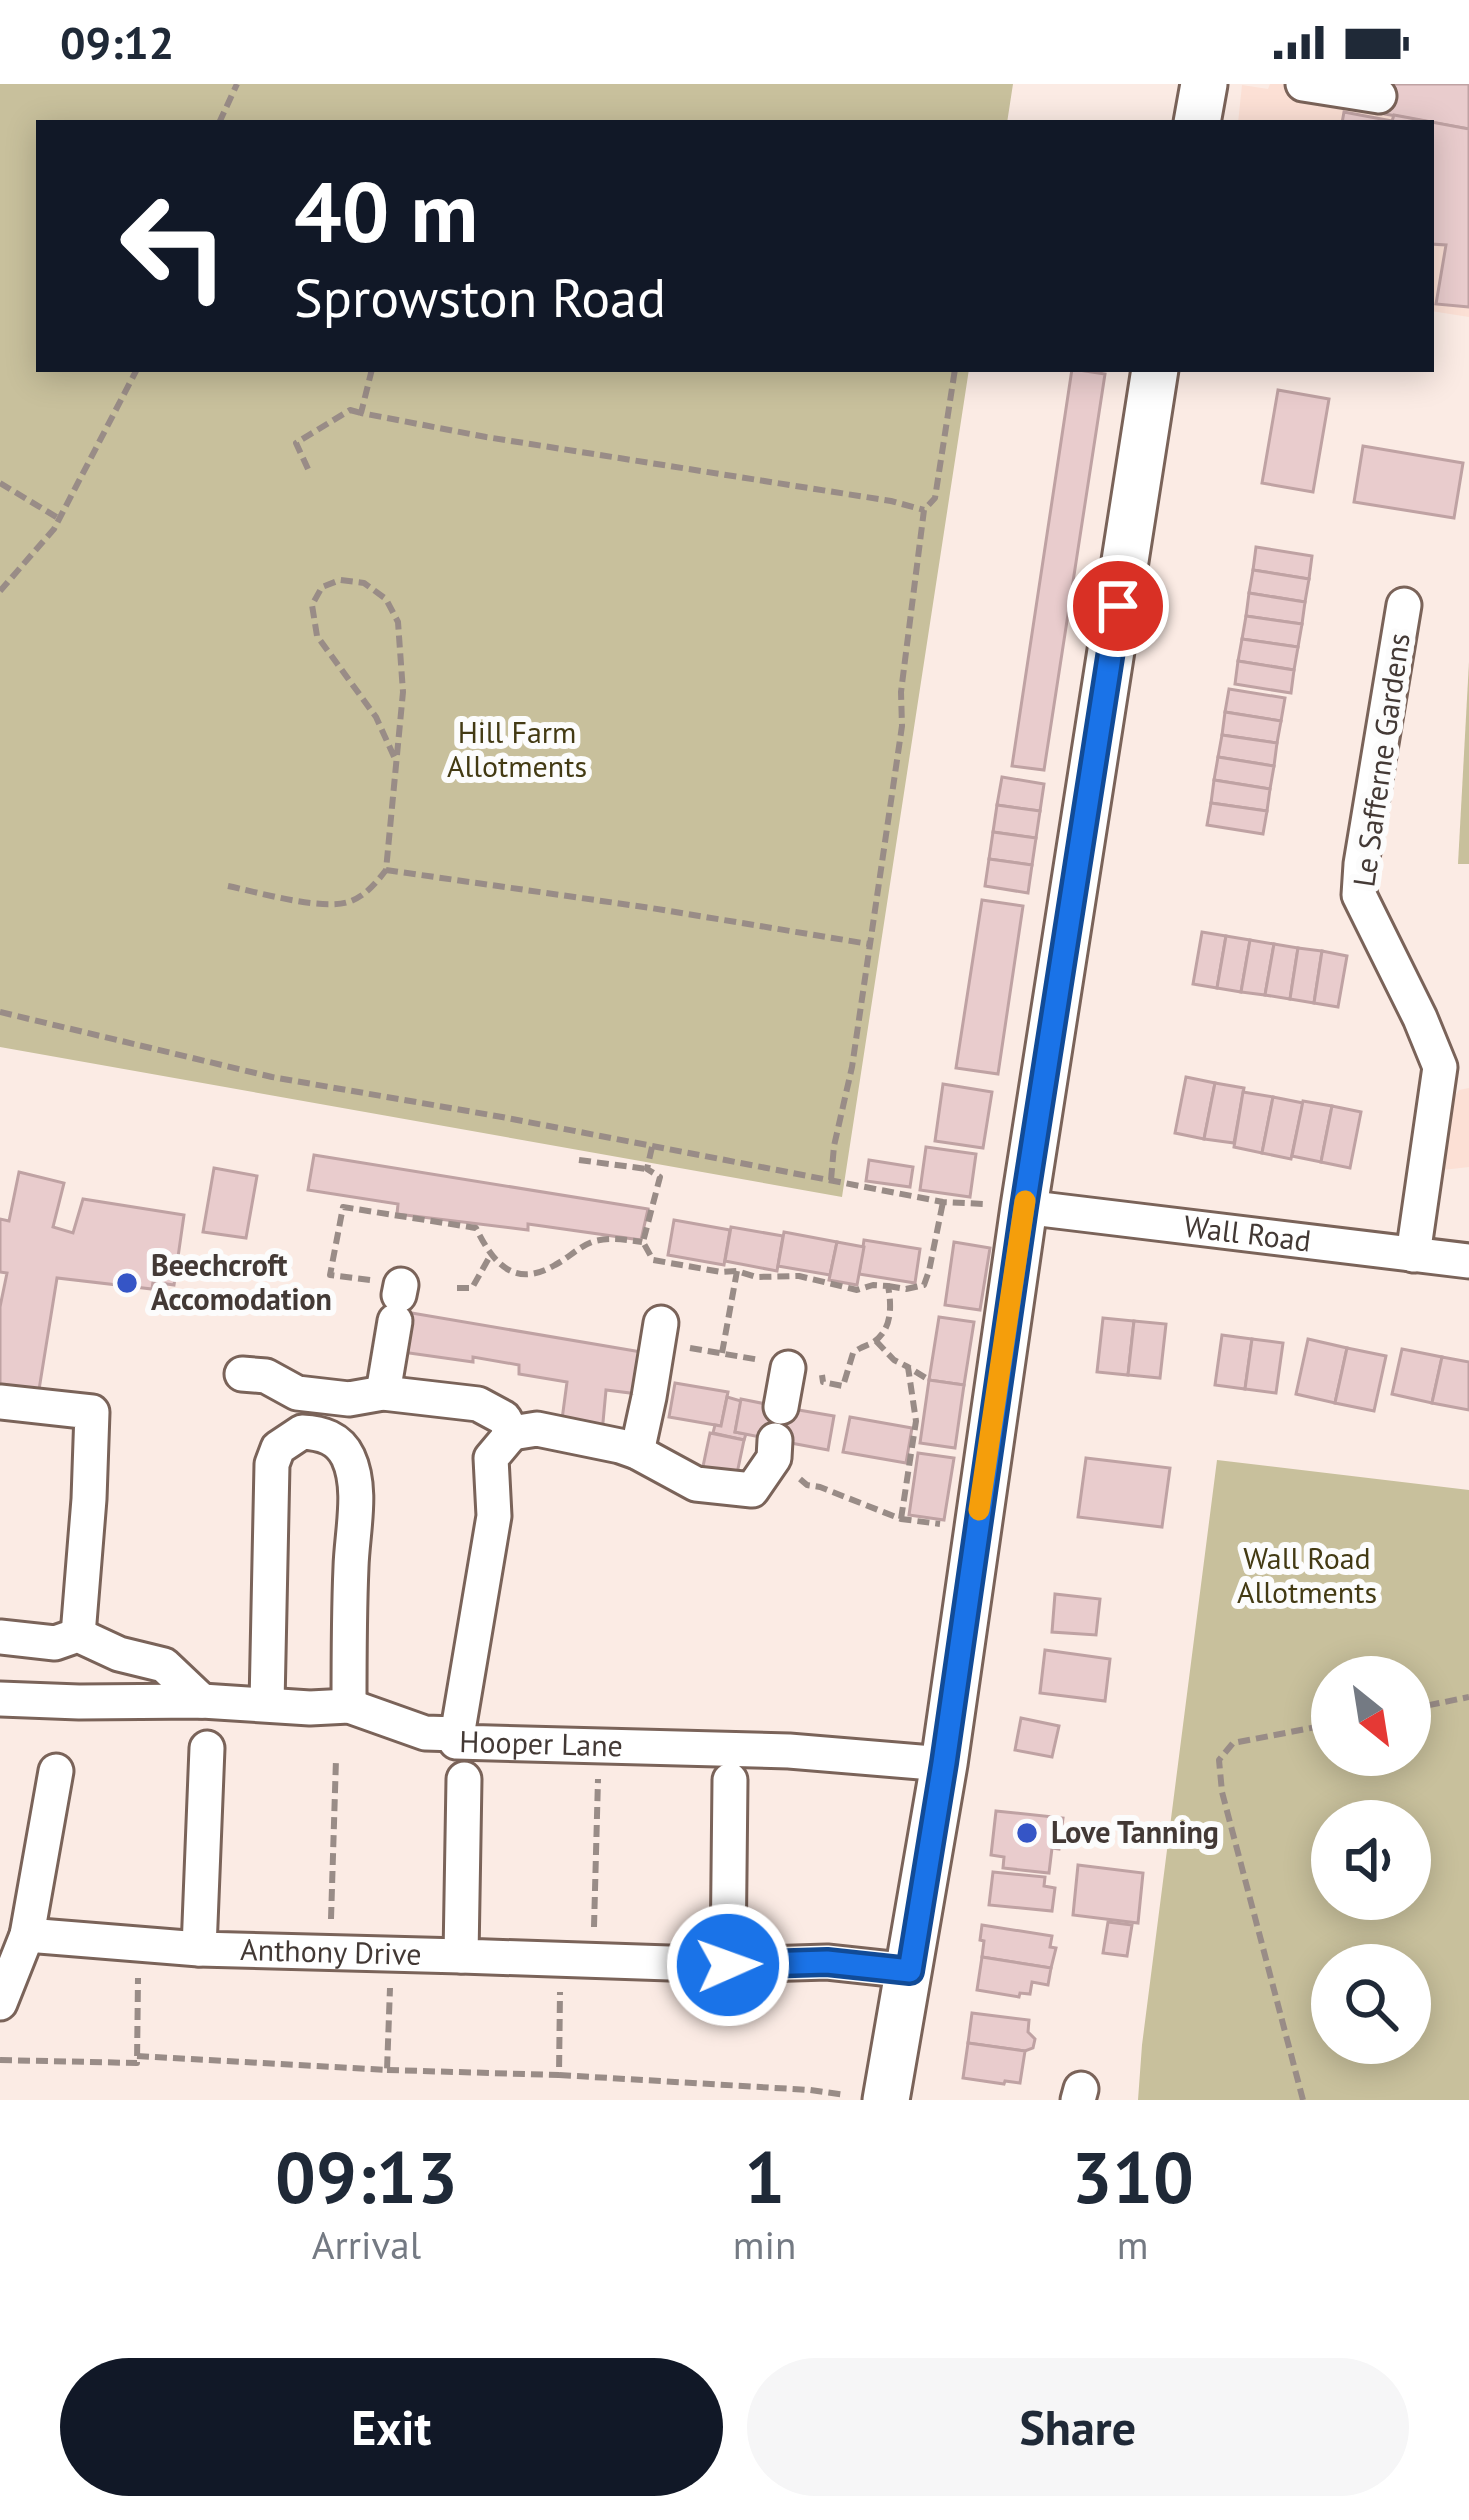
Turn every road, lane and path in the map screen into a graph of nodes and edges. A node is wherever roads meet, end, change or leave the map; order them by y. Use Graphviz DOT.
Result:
graph roads {
  1 [pos="237,84"];
  2 [pos="1204,84"];
  3 [pos="1303,84"];
  4 [pos="1379,96"];
  5 [pos="220,120"];
  6 [pos="1198,120"];
  7 [pos="135,372"];
  8 [pos="371,372"];
  9 [pos="955,372"];
  10 [pos="1155,372"];
  11 [pos="361,413"];
  12 [pos="308,469"];
  13 [pos="0,483"];
  14 [pos="923,511"];
  15 [pos="60,519"];
  16 [pos="0,592"];
  17 [pos="1404,605"];
  18 [pos="396,761"];
  19 [pos="386,870"];
  20 [pos="228,886"];
  21 [pos="870,944"];
  22 [pos="0,1012"];
  23 [pos="1455,1066"];
  24 [pos="652,1147"];
  25 [pos="580,1160"];
  26 [pos="647,1169"];
  27 [pos="831,1180"];
  28 [pos="943,1202"];
  29 [pos="1024,1207"];
  30 [pos="643,1242"];
  31 [pos="490,1256"];
  32 [pos="1413,1256"];
  33 [pos="1469,1261"];
  34 [pos="737,1271"];
  35 [pos="887,1286"];
  36 [pos="457,1288"];
  37 [pos="392,1296"];
  38 [pos="659,1333"];
  39 [pos="876,1341"];
  40 [pos="722,1353"];
  41 [pos="775,1364"];
  42 [pos="908,1366"];
  43 [pos="242,1374"];
  44 [pos="822,1374"];
  45 [pos="929,1380"];
  46 [pos="383,1393"];
  47 [pos="0,1402"];
  48 [pos="512,1433"];
  49 [pos="625,1458"];
  50 [pos="820,1487"];
  51 [pos="901,1519"];
  52 [pos="976,1528"];
  53 [pos="78,1635"];
  54 [pos="0,1637"];
  55 [pos="1469,1697"];
  56 [pos="0,1699"];
  57 [pos="202,1701"];
  58 [pos="267,1704"];
  59 [pos="1431,1704"];
  60 [pos="349,1706"];
  61 [pos="1311,1728"];
  62 [pos="457,1734"];
  63 [pos="598,1747"];
  64 [pos="207,1748"];
  65 [pos="336,1760"];
  66 [pos="944,1763"];
  67 [pos="56,1771"];
  68 [pos="464,1779"];
  69 [pos="730,1780"];
  70 [pos="27,1935"];
  71 [pos="138,1944"];
  72 [pos="199,1948"];
  73 [pos="330,1953"];
  74 [pos="391,1955"];
  75 [pos="460,1957"];
  76 [pos="577,1960"];
  77 [pos="728,1965"];
  78 [pos="910,1971"];
  79 [pos="0,2003"];
  80 [pos="137,2056"];
  81 [pos="0,2060"];
  82 [pos="387,2070"];
  83 [pos="559,2074"];
  84 [pos="810,2090"];
  85 [pos="886,2100"];
  86 [pos="1303,2100"];
  1 -- 5 [label="path"];
  2 -- 6 [label="main road"];
  3 -- 4 [label="street"];
  7 -- 15 [label="path"];
  8 -- 11 [label="path"];
  9 -- 14 [label="path"];
  10 -- 29 [label="main road"];
  11 -- 12 [label="path"];
  11 -- 14 [label="path"];
  13 -- 15 [label="path"];
  14 -- 21 [label="path"];
  15 -- 16 [label="path"];
  17 -- 23 [label="street, Le Safferne Gardens"];
  18 -- 18 [label="path"];
  18 -- 19 [label="path"];
  19 -- 20 [label="path"];
  19 -- 21 [label="path"];
  21 -- 27 [label="path"];
  22 -- 24 [label="path"];
  23 -- 32 [label="street, Le Safferne Gardens"];
  24 -- 26 [label="path"];
  24 -- 27 [label="path"];
  25 -- 26 [label="path"];
  26 -- 30 [label="path"];
  27 -- 28 [label="path"];
  28 -- 29 [label="path"];
  28 -- 35 [label="path"];
  29 -- 32 [label="street, Wall Road"];
  29 -- 52 [label="main road"];
  30 -- 31 [label="path"];
  30 -- 34 [label="path"];
  31 -- 36 [label="path"];
  31 -- 37 [label="path"];
  32 -- 33 [label="street, Wall Road"];
  34 -- 35 [label="path"];
  34 -- 40 [label="path"];
  35 -- 39 [label="path"];
  37 -- 46 [label="street"];
  38 -- 40 [label="path"];
  38 -- 49 [label="street"];
  39 -- 42 [label="path"];
  39 -- 44 [label="path"];
  40 -- 41 [label="path"];
  41 -- 49 [label="street"];
  42 -- 45 [label="path"];
  42 -- 51 [label="path"];
  43 -- 46 [label="street"];
  46 -- 48 [label="street"];
  47 -- 53 [label="street"];
  48 -- 49 [label="street"];
  48 -- 62 [label="street, Hooper Lane"];
  50 -- 51 [label="path"];
  51 -- 52 [label="path"];
  52 -- 66 [label="main road"];
  53 -- 54 [label="street"];
  53 -- 57 [label="street"];
  55 -- 59 [label="path"];
  56 -- 57 [label="street"];
  57 -- 58 [label="street"];
  58 -- 60 [label="street"];
  58 -- 60 [label="street"];
  60 -- 62 [label="street"];
  61 -- 86 [label="path"];
  62 -- 63 [label="street, Hooper Lane"];
  63 -- 66 [label="street, Hooper Lane"];
  63 -- 76 [label="path"];
  64 -- 72 [label="street, Anthony Drive"];
  65 -- 73 [label="path"];
  66 -- 78 [label="main road"];
  67 -- 70 [label="street"];
  68 -- 75 [label="street, Anthony Drive"];
  69 -- 77 [label="street"];
  70 -- 71 [label="street, Anthony Drive"];
  70 -- 79 [label="street"];
  71 -- 72 [label="street, Anthony Drive"];
  71 -- 80 [label="path"];
  72 -- 73 [label="street, Anthony Drive"];
  73 -- 74 [label="street, Anthony Drive"];
  74 -- 75 [label="street, Anthony Drive"];
  74 -- 82 [label="path"];
  75 -- 76 [label="street, Anthony Drive"];
  76 -- 77 [label="street, Anthony Drive"];
  76 -- 83 [label="path"];
  77 -- 78 [label="street, Anthony Drive"];
  78 -- 85 [label="main road"];
  80 -- 81 [label="path"];
  80 -- 82 [label="path"];
  82 -- 83 [label="path"];
  83 -- 84 [label="path"];
}
